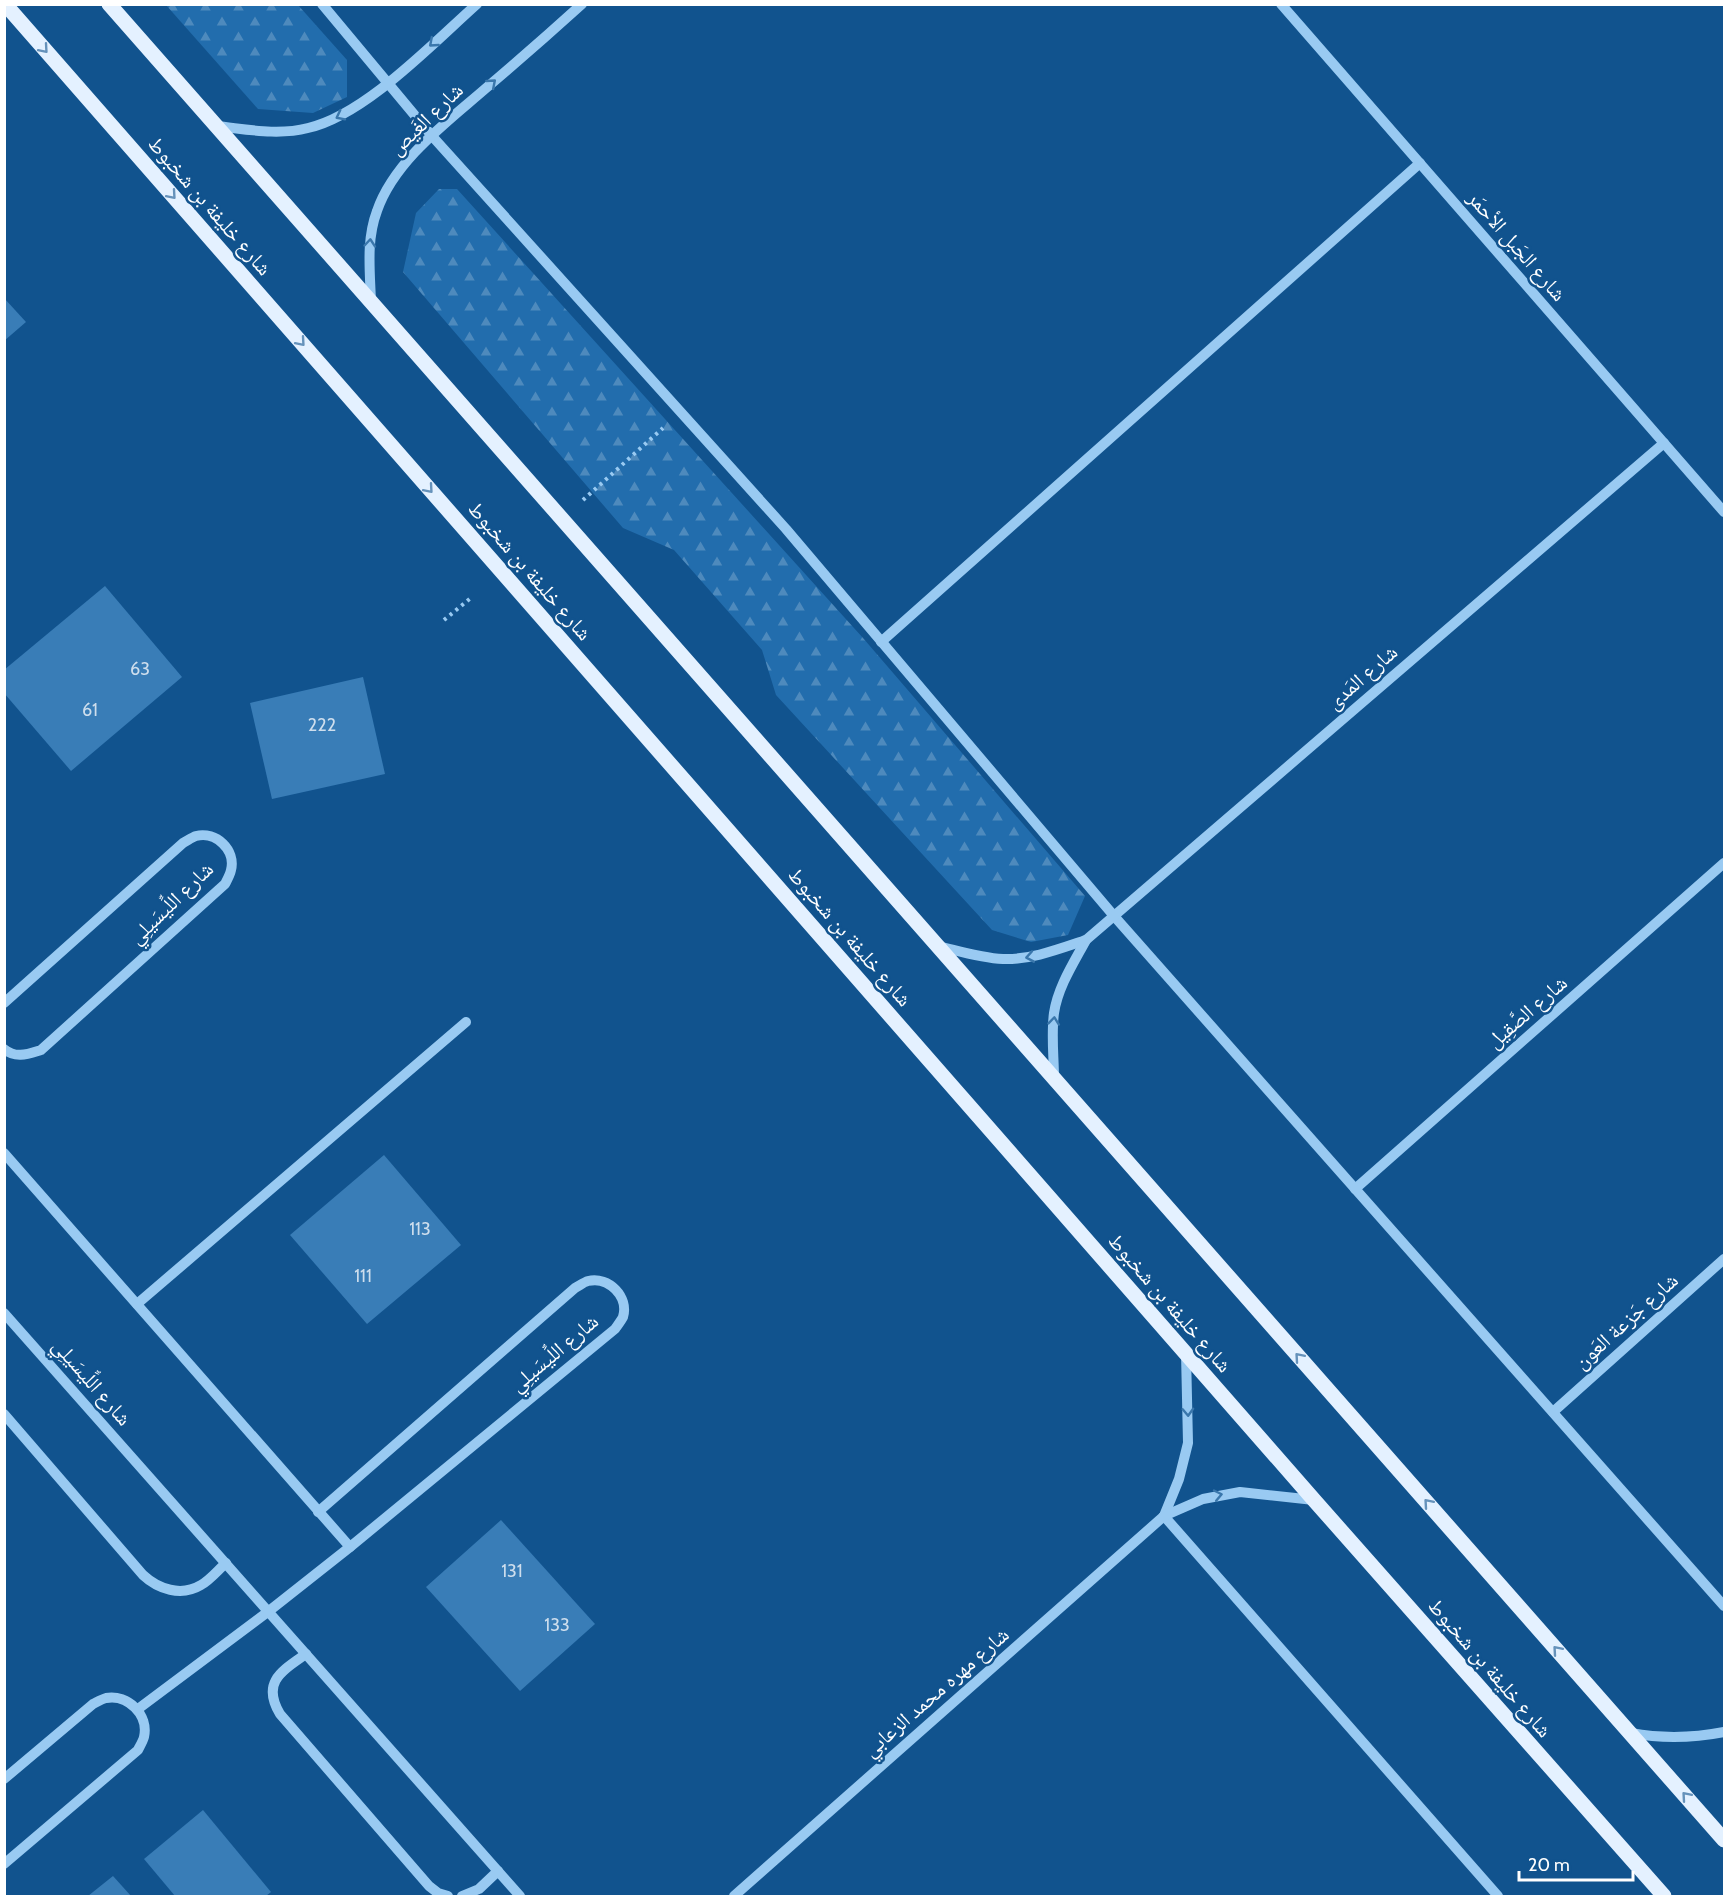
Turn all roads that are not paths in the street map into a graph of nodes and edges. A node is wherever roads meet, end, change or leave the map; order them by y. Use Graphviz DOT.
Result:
graph roads {
  1 [pos="5,4"];
  2 [pos="109,4"];
  3 [pos="322,4"];
  4 [pos="477,4"];
  5 [pos="582,4"];
  6 [pos="1281,4"];
  7 [pos="388,83"];
  8 [pos="216,126"];
  9 [pos="432,135"];
  10 [pos="1420,163"];
  11 [pos="371,302"];
  12 [pos="1665,443"];
  13 [pos="1725,512"];
  14 [pos="881,642"];
  15 [pos="1725,863"];
  16 [pos="1113,916"];
  17 [pos="1086,940"];
  18 [pos="938,946"];
  19 [pos="4,1003"];
  20 [pos="466,1022"];
  21 [pos="4,1049"];
  22 [pos="1054,1079"];
  23 [pos="4,1153"];
  24 [pos="1355,1189"];
  25 [pos="1725,1259"];
  26 [pos="137,1304"];
  27 [pos="4,1312"];
  28 [pos="1186,1353"];
  29 [pos="1553,1412"];
  30 [pos="5,1416"];
  31 [pos="1314,1500"];
  32 [pos="318,1512"];
  33 [pos="1164,1516"];
  34 [pos="350,1547"];
  35 [pos="226,1563"];
  36 [pos="1725,1606"];
  37 [pos="268,1611"];
  38 [pos="306,1654"];
  39 [pos="138,1709"];
  40 [pos="1725,1732"];
  41 [pos="1631,1733"];
  42 [pos="4,1779"];
  43 [pos="1725,1840"];
  44 [pos="4,1864"];
  45 [pos="498,1871"];
  46 [pos="448,1896"];
  47 [pos="462,1896"];
  48 [pos="520,1896"];
  49 [pos="734,1896"];
  50 [pos="1498,1896"];
  51 [pos="1664,1896"];
  1 -- 28 [label="main road, شارع خليفة بن شخبوط, one-way"];
  2 -- 8 [label="main road"];
  3 -- 7 [label="street"];
  4 -- 7 [label="street, one-way"];
  9 -- 5 [label="street, شارع الغَيص, one-way"];
  6 -- 10 [label="street, شارع الجَبل الأحمَر"];
  7 -- 8 [label="street, one-way"];
  7 -- 9 [label="street"];
  8 -- 11 [label="main road"];
  11 -- 9 [label="street, شارع الغَيص, one-way"];
  9 -- 14 [label="street"];
  10 -- 12 [label="street, شارع الجَبل الأحمَر"];
  10 -- 14 [label="street"];
  11 -- 18 [label="main road"];
  12 -- 13 [label="street, شارع الجَبل الأحمَر"];
  12 -- 16 [label="street, شارع المَدى"];
  14 -- 16 [label="street"];
  15 -- 24 [label="street, شارع الصَّقِيل"];
  16 -- 17 [label="street, شارع المَدى"];
  16 -- 24 [label="street"];
  17 -- 18 [label="street, شارع المَدى, one-way"];
  22 -- 17 [label="street, شارع المَدى, one-way"];
  18 -- 22 [label="main road"];
  19 -- 21 [label="street, شارع اللِّيسَيلِي"];
  20 -- 26 [label="street"];
  41 -- 22 [label="main road, one-way"];
  23 -- 26 [label="street"];
  24 -- 29 [label="street"];
  25 -- 29 [label="street, شارع جَزعة العَون"];
  26 -- 32 [label="street"];
  27 -- 35 [label="street, شارع اللِّيسَيلِي"];
  28 -- 31 [label="main road, شارع خليفة بن شخبوط"];
  28 -- 33 [label="street, شارع مهره محمد الزعابي, one-way"];
  29 -- 36 [label="street"];
  30 -- 35 [label="street"];
  33 -- 31 [label="street, شارع مهره محمد الزعابي, one-way"];
  31 -- 51 [label="main road, شارع خليفة بن شخبوط"];
  32 -- 34 [label="street"];
  32 -- 34 [label="street, شارع اللِّيسَيلِي"];
  33 -- 49 [label="street, شارع مهره محمد الزعابي"];
  33 -- 50 [label="street"];
  34 -- 37 [label="street, شارع اللِّيسَيلِي"];
  35 -- 37 [label="street, شارع اللِّيسَيلِي"];
  37 -- 38 [label="street, شارع اللِّيسَيلِي"];
  37 -- 39 [label="street, شارع اللِّيسَيلِي"];
  38 -- 45 [label="street, شارع اللِّيسَيلِي"];
  38 -- 46 [label="street"];
  39 -- 42 [label="street"];
  39 -- 44 [label="street"];
  40 -- 41 [label="street"];
  43 -- 41 [label="main road, one-way"];
  45 -- 47 [label="street"];
  45 -- 48 [label="street, شارع اللِّيسَيلِي"];
}
